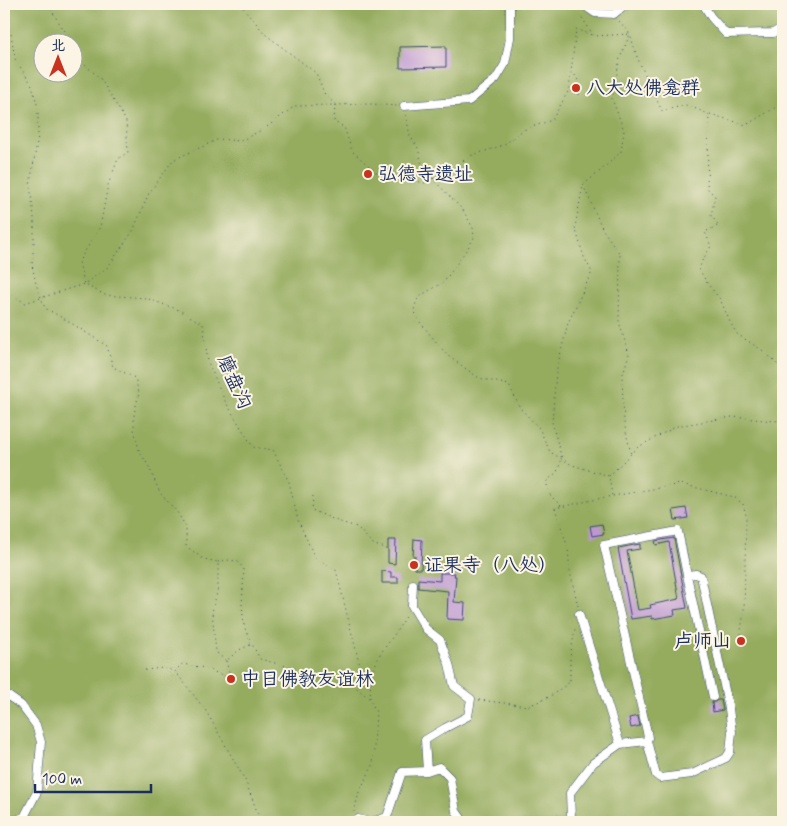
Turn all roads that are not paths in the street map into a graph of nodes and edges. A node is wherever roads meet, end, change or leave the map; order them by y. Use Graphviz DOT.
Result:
graph roads {
  1 [pos="510,4"];
  2 [pos="626,4"];
  3 [pos="703,4"];
  4 [pos="584,5"];
  5 [pos="783,27"];
  6 [pos="404,106"];
  7 [pos="687,575"];
  8 [pos="413,584"];
  9 [pos="580,614"];
  10 [pos="4,693"];
  11 [pos="714,697"];
  12 [pos="646,741"];
  13 [pos="620,744"];
  14 [pos="427,771"];
  15 [pos="357,821"];
  16 [pos="9,822"];
  17 [pos="371,822"];
  18 [pos="464,822"];
  19 [pos="572,822"];
  1 -- 6 [label="lane"];
  2 -- 4 [label="lane"];
  3 -- 5 [label="lane"];
  7 -- 11 [label="lane"];
  7 -- 12 [label="lane"];
  7 -- 12 [label="lane"];
  8 -- 14 [label="lane"];
  9 -- 13 [label="lane"];
  10 -- 16 [label="lane"];
  12 -- 13 [label="lane"];
  13 -- 19 [label="lane"];
  14 -- 17 [label="lane"];
  14 -- 18 [label="lane"];
  15 -- 17 [label="lane"];
}
